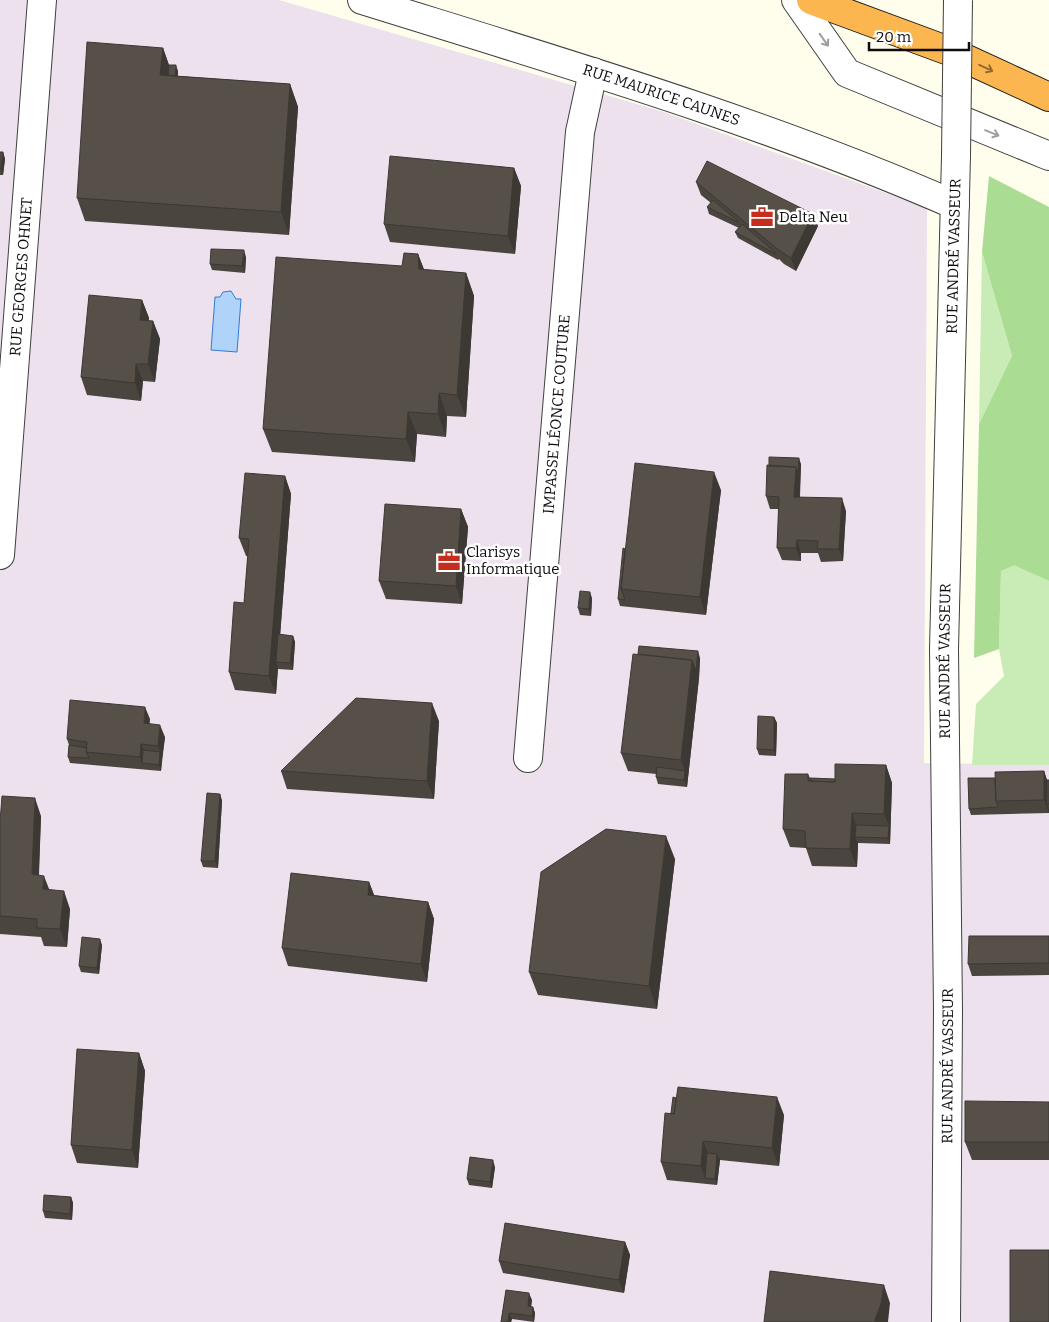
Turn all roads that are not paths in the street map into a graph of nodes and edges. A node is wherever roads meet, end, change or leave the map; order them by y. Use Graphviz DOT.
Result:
graph roads {
  1 [pos="42,0"];
  2 [pos="362,0"];
  3 [pos="796,0"];
  4 [pos="810,0"];
  5 [pos="958,0"];
  6 [pos="594,72"];
  7 [pos="1049,97"];
  8 [pos="1049,156"];
  9 [pos="955,205"];
  10 [pos="0,555"];
  11 [pos="528,758"];
  12 [pos="946,1322"];
  1 -- 10 [label="street, RUE GEORGES OHNET"];
  2 -- 6 [label="street, RUE MAURICE CAUNES"];
  3 -- 8 [label="street, one-way"];
  4 -- 7 [label="highway, one-way"];
  5 -- 9 [label="street, RUE ANDRÉ VASSEUR, bridge"];
  6 -- 9 [label="street, RUE MAURICE CAUNES"];
  6 -- 11 [label="street, IMPASSE LÉONCE COUTURE"];
  9 -- 12 [label="street, RUE ANDRÉ VASSEUR"];
}
